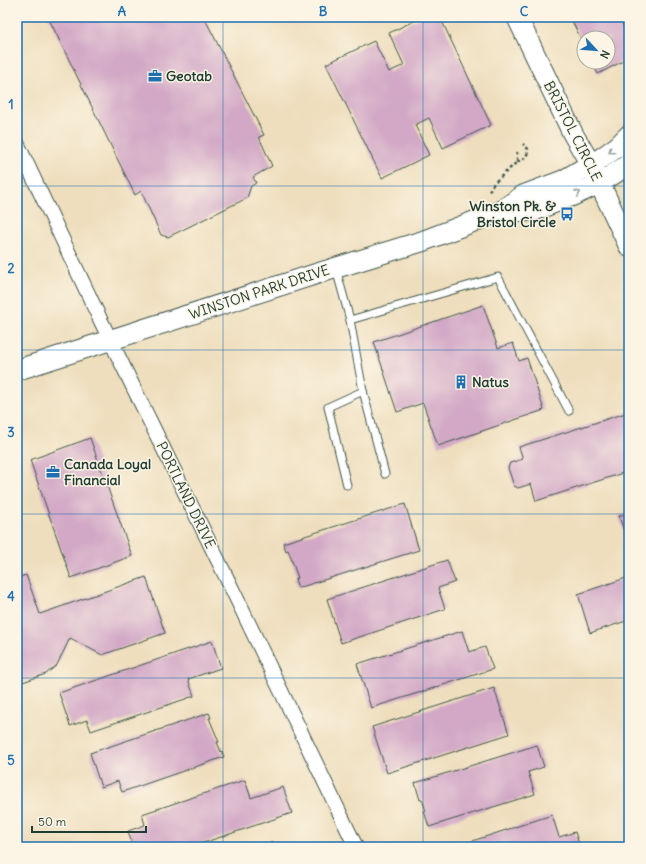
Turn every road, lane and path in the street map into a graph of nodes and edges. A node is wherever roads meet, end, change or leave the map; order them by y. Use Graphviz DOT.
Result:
graph roads {
  1 [pos="517,17"];
  2 [pos="629,135"];
  3 [pos="17,143"];
  4 [pos="524,144"];
  5 [pos="517,152"];
  6 [pos="517,162"];
  7 [pos="629,164"];
  8 [pos="591,165"];
  9 [pos="600,183"];
  10 [pos="489,191"];
  11 [pos="501,210"];
  12 [pos="629,246"];
  13 [pos="336,267"];
  14 [pos="350,320"];
  15 [pos="110,340"];
  16 [pos="17,370"];
  17 [pos="364,391"];
  18 [pos="569,411"];
  19 [pos="385,474"];
  20 [pos="346,486"];
  21 [pos="356,847"];
  1 -- 8 [label="street, BRISTOL CIRCLE"];
  2 -- 8 [label="street, WINSTON PARK DRIVE, one-way"];
  3 -- 15 [label="street, PORTLAND DRIVE"];
  4 -- 6 [label="path"];
  5 -- 6 [label="path"];
  6 -- 10 [label="path"];
  7 -- 9 [label="street, WINSTON PARK DRIVE"];
  8 -- 9 [label="street, BRISTOL CIRCLE"];
  8 -- 11 [label="street, WINSTON PARK DRIVE"];
  11 -- 9 [label="street, WINSTON PARK DRIVE, one-way"];
  9 -- 12 [label="street, BRISTOL CIRCLE"];
  11 -- 13 [label="street, WINSTON PARK DRIVE"];
  13 -- 14 [label="lane"];
  13 -- 15 [label="street, WINSTON PARK DRIVE"];
  14 -- 17 [label="lane"];
  14 -- 18 [label="lane"];
  15 -- 16 [label="street, WINSTON PARK DRIVE"];
  15 -- 21 [label="street, PORTLAND DRIVE"];
  17 -- 19 [label="lane"];
  17 -- 20 [label="lane"];
}
